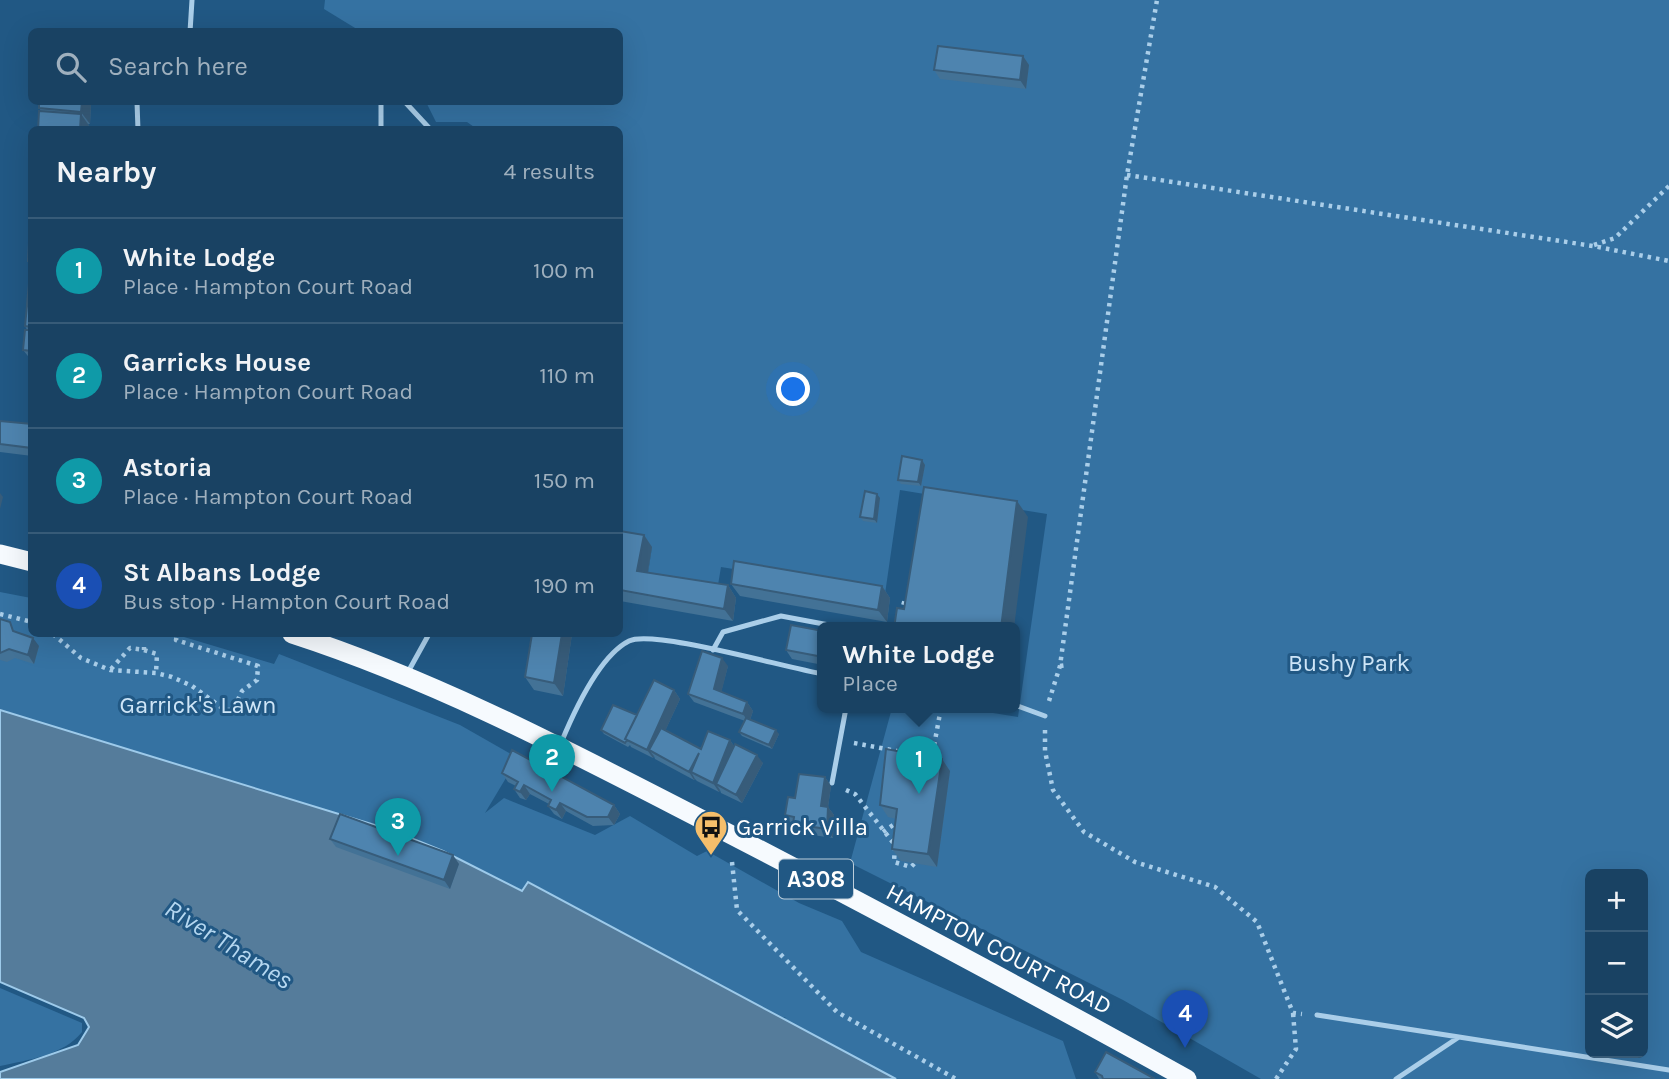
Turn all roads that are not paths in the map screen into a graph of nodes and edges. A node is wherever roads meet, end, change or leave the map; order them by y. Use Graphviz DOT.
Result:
graph roads {
  1 [pos="192,0"];
  2 [pos="190,28"];
  3 [pos="137,105"];
  4 [pos="381,105"];
  5 [pos="408,105"];
  6 [pos="138,126"];
  7 [pos="381,126"];
  8 [pos="427,126"];
  9 [pos="0,554"];
  10 [pos="28,561"];
  11 [pos="817,623"];
  12 [pos="300,637"];
  13 [pos="427,637"];
  14 [pos="713,650"];
  15 [pos="817,673"];
  16 [pos="407,675"];
  17 [pos="1020,707"];
  18 [pos="845,713"];
  19 [pos="1045,716"];
  20 [pos="559,746"];
  21 [pos="832,783"];
  22 [pos="1317,1015"];
  23 [pos="1459,1037"];
  24 [pos="1669,1070"];
  25 [pos="1187,1079"];
  26 [pos="1396,1079"];
  1 -- 2 [label="lane"];
  3 -- 6 [label="lane"];
  4 -- 7 [label="lane"];
  5 -- 8 [label="lane"];
  9 -- 10 [label="highway"];
  11 -- 14 [label="lane"];
  12 -- 16 [label="highway, HAMPTON COURT ROAD / A308"];
  13 -- 16 [label="lane"];
  14 -- 15 [label="lane"];
  14 -- 20 [label="lane"];
  16 -- 20 [label="highway, HAMPTON COURT ROAD / A308"];
  17 -- 19 [label="lane"];
  18 -- 21 [label="lane"];
  20 -- 25 [label="highway, HAMPTON COURT ROAD / A308"];
  22 -- 23 [label="lane"];
  23 -- 24 [label="lane"];
  23 -- 26 [label="lane"];
}
